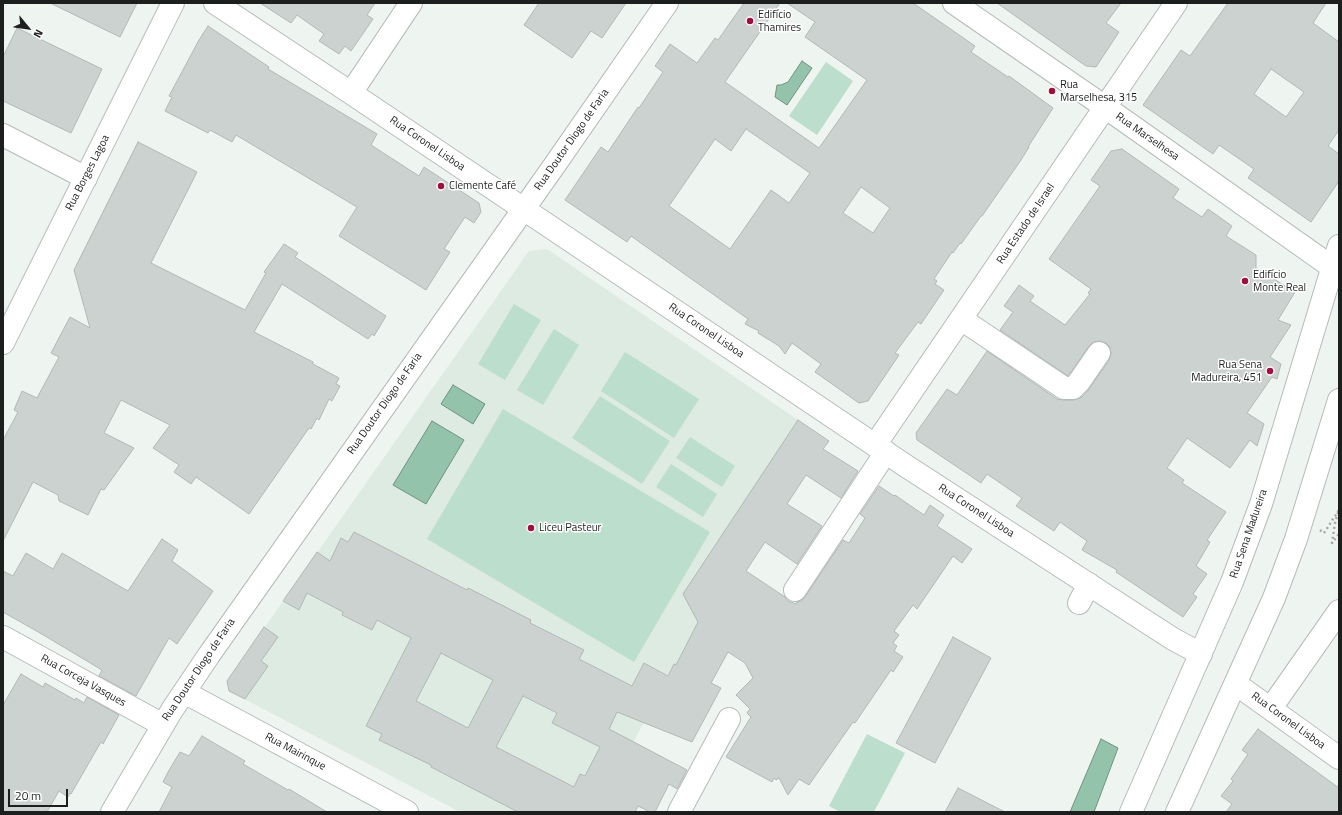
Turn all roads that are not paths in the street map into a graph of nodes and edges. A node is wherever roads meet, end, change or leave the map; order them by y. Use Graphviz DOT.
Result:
graph roads {
  1 [pos="173,3"];
  2 [pos="215,3"];
  3 [pos="411,3"];
  4 [pos="667,3"];
  5 [pos="954,3"];
  6 [pos="1176,3"];
  7 [pos="351,93"];
  8 [pos="1105,107"];
  9 [pos="3,135"];
  10 [pos="86,178"];
  11 [pos="523,209"];
  12 [pos="1339,246"];
  13 [pos="1335,270"];
  14 [pos="11,309"];
  15 [pos="961,319"];
  16 [pos="3,343"];
  17 [pos="1099,353"];
  18 [pos="1339,400"];
  19 [pos="880,449"];
  20 [pos="795,590"];
  21 [pos="1339,611"];
  22 [pos="3,637"];
  23 [pos="1201,654"];
  24 [pos="1236,684"];
  25 [pos="184,692"];
  26 [pos="1271,708"];
  27 [pos="729,719"];
  28 [pos="163,725"];
  29 [pos="1339,758"];
  30 [pos="112,812"];
  31 [pos="407,812"];
  32 [pos="679,812"];
  33 [pos="1131,812"];
  34 [pos="1177,812"];
  1 -- 10 [label="street, Rua Borges Lagoa"];
  2 -- 7 [label="street, Rua Coronel Lisboa"];
  3 -- 7 [label="street"];
  4 -- 11 [label="street, Rua Doutor Diogo de Faria"];
  5 -- 8 [label="street, Rua Marselhesa"];
  6 -- 8 [label="street, Rua Estado de Israel"];
  7 -- 11 [label="street, Rua Coronel Lisboa"];
  8 -- 13 [label="street, Rua Marselhesa"];
  8 -- 15 [label="street, Rua Estado de Israel"];
  9 -- 10 [label="street"];
  10 -- 14 [label="street, Rua Borges Lagoa"];
  11 -- 19 [label="street, Rua Coronel Lisboa"];
  11 -- 25 [label="street, Rua Doutor Diogo de Faria"];
  12 -- 13 [label="street, Rua Sena Madureira"];
  13 -- 23 [label="street, Rua Sena Madureira"];
  14 -- 16 [label="street, Rua Borges Lagoa"];
  15 -- 17 [label="street"];
  15 -- 19 [label="street, Rua Estado de Israel"];
  18 -- 24 [label="street"];
  19 -- 20 [label="street, Rua Estado de Israel"];
  19 -- 23 [label="street, Rua Coronel Lisboa"];
  21 -- 26 [label="street"];
  22 -- 28 [label="street, Rua Corceja Vasques"];
  23 -- 33 [label="street, Rua Sena Madureira"];
  24 -- 26 [label="street, Rua Coronel Lisboa"];
  24 -- 34 [label="street"];
  25 -- 28 [label="street, Rua Doutor Diogo de Faria"];
  25 -- 31 [label="street, Rua Mairinque"];
  26 -- 29 [label="street, Rua Coronel Lisboa"];
  27 -- 32 [label="street"];
  28 -- 30 [label="street, Rua Doutor Diogo de Faria"];
}
